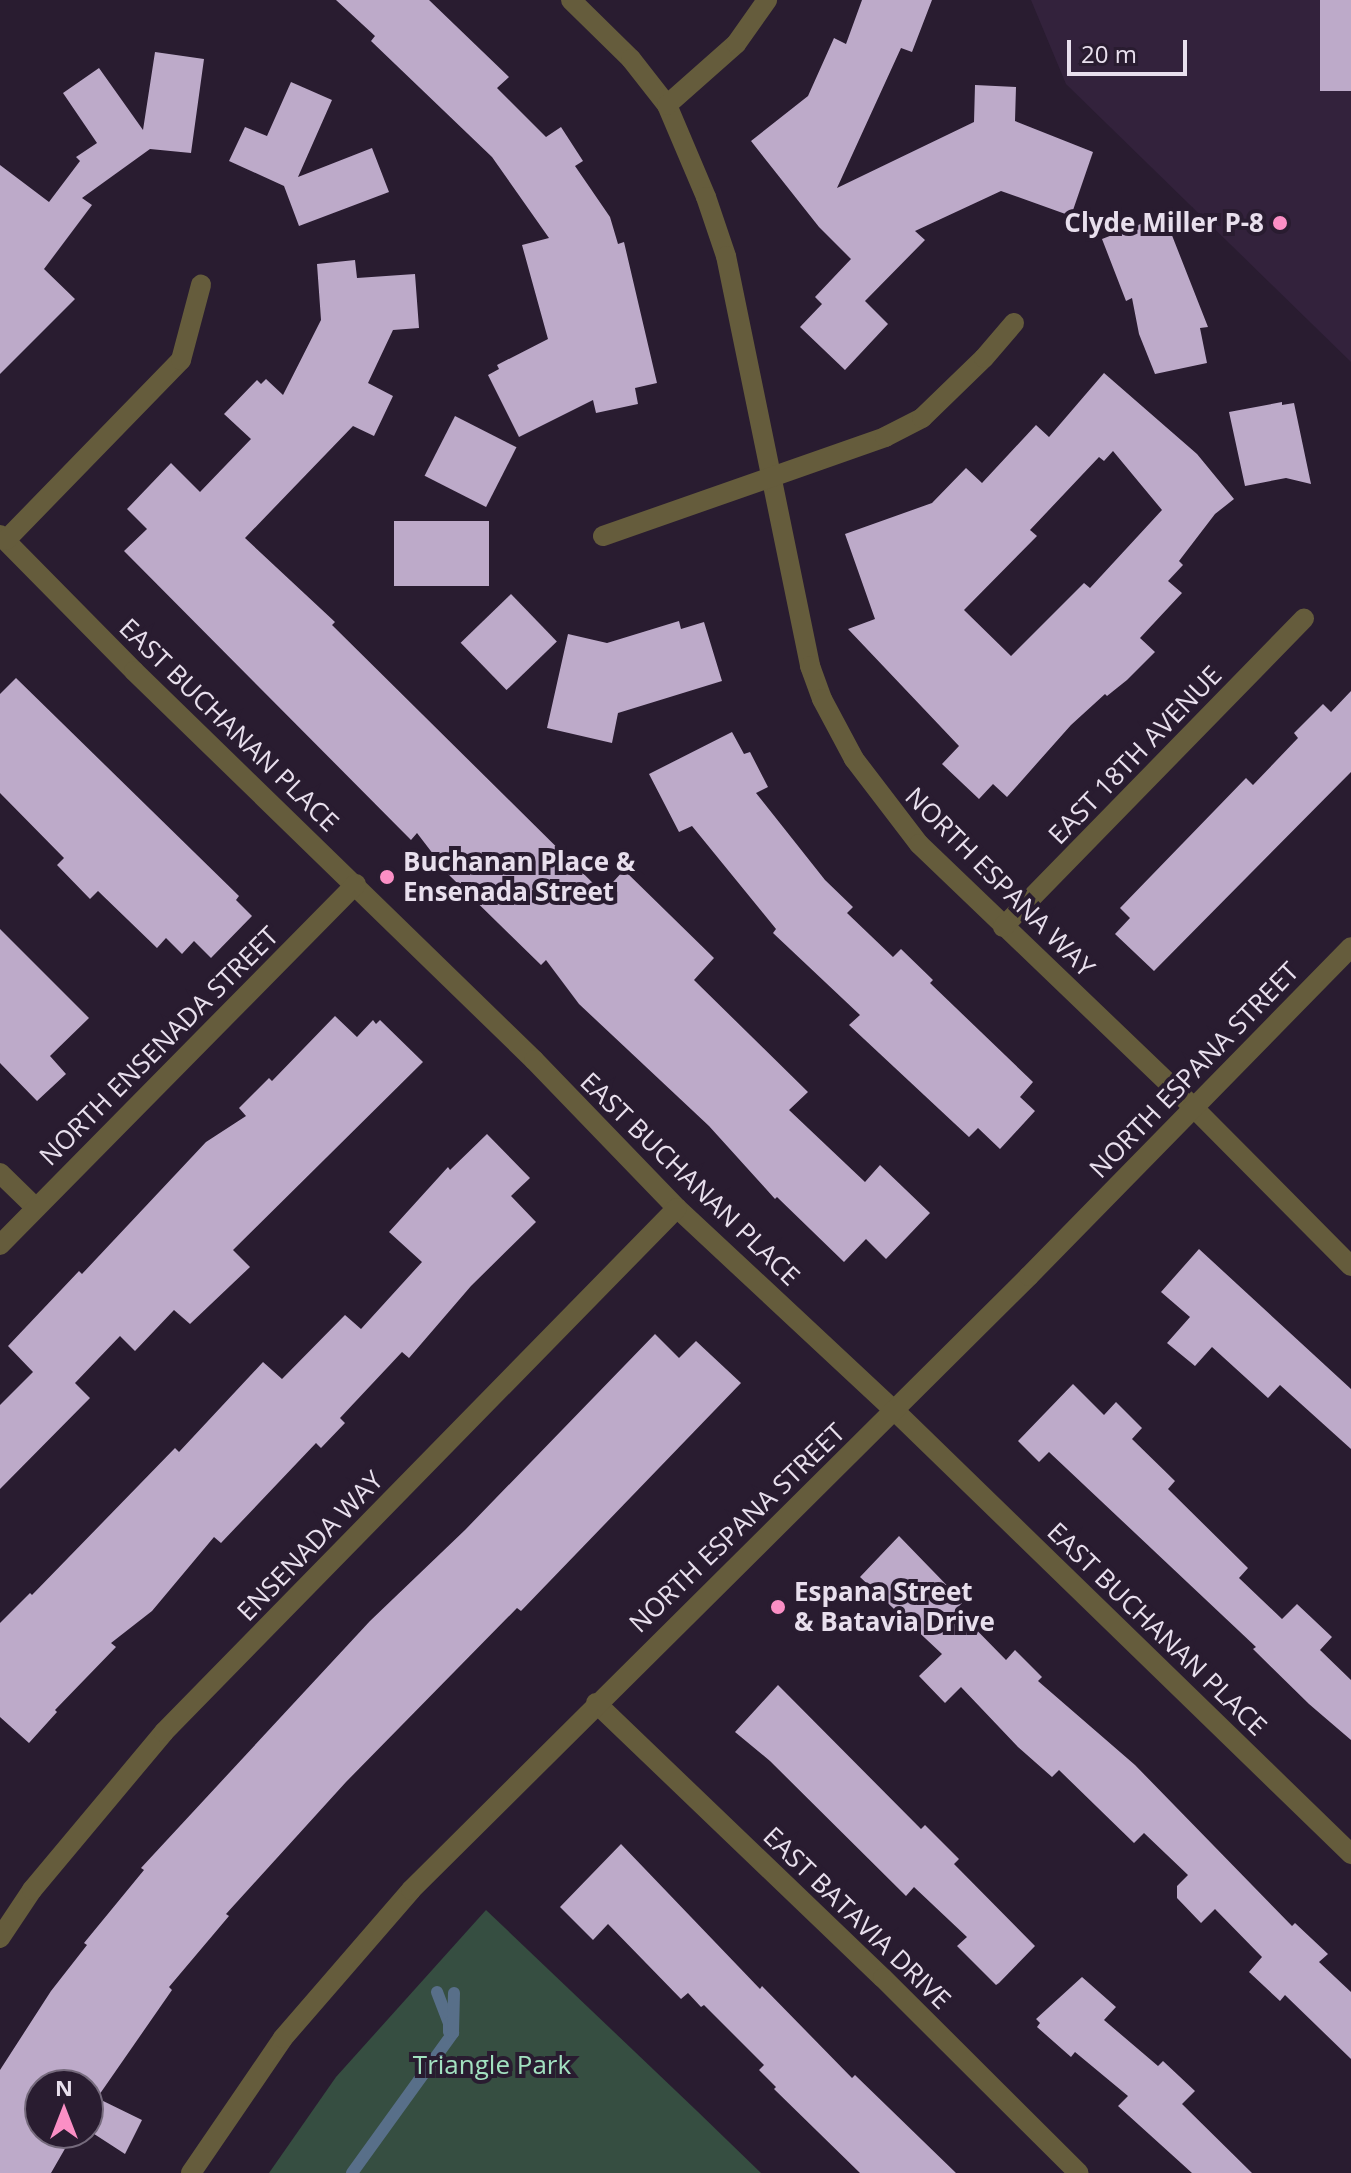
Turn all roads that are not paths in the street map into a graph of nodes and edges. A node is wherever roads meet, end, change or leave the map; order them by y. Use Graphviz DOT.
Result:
graph roads {
  1 [pos="571,0"];
  2 [pos="767,0"];
  3 [pos="667,105"];
  4 [pos="201,285"];
  5 [pos="1014,323"];
  6 [pos="774,476"];
  7 [pos="603,536"];
  8 [pos="3,538"];
  9 [pos="1304,619"];
  10 [pos="356,884"];
  11 [pos="1003,927"];
  12 [pos="1351,947"];
  13 [pos="1193,1107"];
  14 [pos="0,1173"];
  15 [pos="36,1208"];
  16 [pos="677,1208"];
  17 [pos="0,1245"];
  18 [pos="1351,1266"];
  19 [pos="895,1411"];
  20 [pos="596,1703"];
  21 [pos="1351,1854"];
  22 [pos="0,1938"];
  23 [pos="191,2173"];
  24 [pos="1079,2173"];
  1 -- 3 [label="street, NORTH ESPANA WAY"];
  2 -- 3 [label="street"];
  3 -- 6 [label="street, NORTH ESPANA WAY"];
  4 -- 8 [label="street"];
  5 -- 6 [label="street"];
  6 -- 7 [label="street"];
  6 -- 11 [label="street, NORTH ESPANA WAY"];
  8 -- 10 [label="street, EAST BUCHANAN PLACE"];
  9 -- 11 [label="street, EAST 18TH AVENUE"];
  10 -- 15 [label="street, NORTH ENSENADA STREET"];
  10 -- 16 [label="street, EAST BUCHANAN PLACE"];
  11 -- 13 [label="street, NORTH ESPANA WAY"];
  12 -- 13 [label="street, NORTH ESPANA STREET"];
  13 -- 18 [label="street, NORTH ESPANA WAY"];
  13 -- 19 [label="street, NORTH ESPANA STREET"];
  14 -- 15 [label="street"];
  15 -- 17 [label="street, NORTH ENSENADA STREET"];
  16 -- 19 [label="street, EAST BUCHANAN PLACE"];
  16 -- 22 [label="street, ENSENADA WAY"];
  19 -- 20 [label="street, NORTH ESPANA STREET"];
  19 -- 21 [label="street, EAST BUCHANAN PLACE"];
  20 -- 23 [label="street, NORTH ESPANA STREET"];
  20 -- 24 [label="street, EAST BATAVIA DRIVE"];
}
